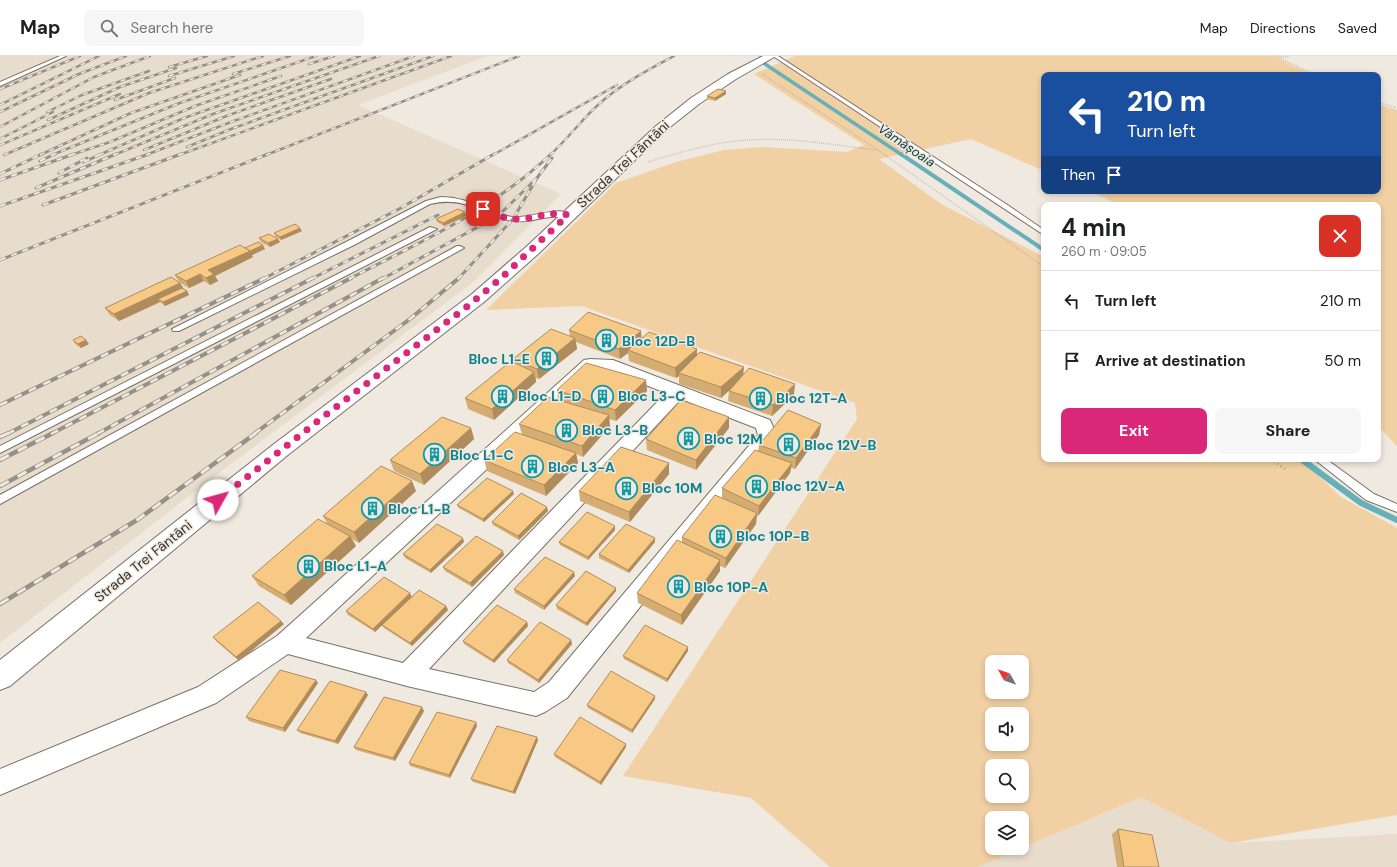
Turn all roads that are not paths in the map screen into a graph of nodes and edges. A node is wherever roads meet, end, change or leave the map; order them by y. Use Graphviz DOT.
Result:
graph roads {
  1 [pos="64,56"];
  2 [pos="764,59"];
  3 [pos="0,84"];
  4 [pos="568,215"];
  5 [pos="433,229"];
  6 [pos="1041,231"];
  7 [pos="460,248"];
  8 [pos="176,329"];
  9 [pos="678,391"];
  10 [pos="0,450"];
  11 [pos="1323,462"];
  12 [pos="0,500"];
  13 [pos="1397,508"];
  14 [pos="285,643"];
  15 [pos="407,675"];
  16 [pos="0,677"];
  17 [pos="0,782"];
  1 -- 3 [label="lane"];
  2 -- 4 [label="main road, Strada Trei Fântâni"];
  2 -- 6 [label="lane"];
  4 -- 8 [label="lane"];
  4 -- 16 [label="main road, Strada Trei Fântâni"];
  5 -- 10 [label="lane"];
  7 -- 12 [label="lane"];
  9 -- 14 [label="street"];
  9 -- 15 [label="street"];
  9 -- 15 [label="street"];
  11 -- 13 [label="lane"];
  14 -- 15 [label="street"];
  14 -- 17 [label="street"];
}
